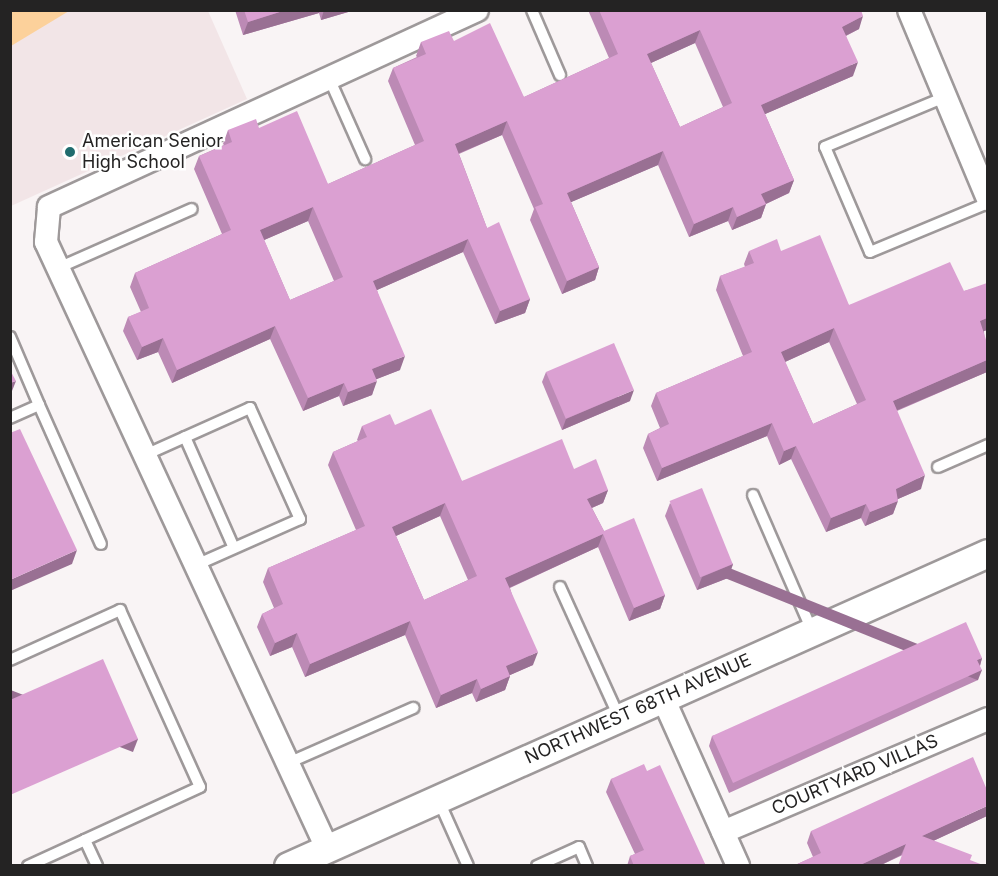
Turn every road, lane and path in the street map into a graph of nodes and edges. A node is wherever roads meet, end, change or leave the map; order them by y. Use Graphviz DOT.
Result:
graph roads {
  1 [pos="477,10"];
  2 [pos="532,10"];
  3 [pos="909,10"];
  4 [pos="560,75"];
  5 [pos="329,78"];
  6 [pos="945,97"];
  7 [pos="365,159"];
  8 [pos="987,201"];
  9 [pos="192,209"];
  10 [pos="58,268"];
  11 [pos="10,337"];
  12 [pos="39,405"];
  13 [pos="10,418"];
  14 [pos="185,437"];
  15 [pos="987,445"];
  16 [pos="145,455"];
  17 [pos="938,467"];
  18 [pos="753,495"];
  19 [pos="101,544"];
  20 [pos="234,548"];
  21 [pos="987,553"];
  22 [pos="196,565"];
  23 [pos="560,587"];
  24 [pos="812,632"];
  25 [pos="10,660"];
  26 [pos="663,698"];
  27 [pos="413,708"];
  28 [pos="619,717"];
  29 [pos="987,719"];
  30 [pos="288,763"];
  31 [pos="438,798"];
  32 [pos="723,832"];
  33 [pos="85,840"];
  34 [pos="327,848"];
  35 [pos="28,866"];
  36 [pos="97,866"];
  37 [pos="288,866"];
  38 [pos="468,866"];
  39 [pos="537,866"];
  40 [pos="587,866"];
  41 [pos="738,866"];
  1 -- 5 [label="street"];
  2 -- 4 [label="lane"];
  3 -- 6 [label="street"];
  5 -- 7 [label="lane"];
  5 -- 10 [label="street"];
  6 -- 8 [label="street"];
  6 -- 8 [label="lane"];
  9 -- 10 [label="lane"];
  10 -- 16 [label="street"];
  11 -- 12 [label="lane"];
  12 -- 13 [label="lane"];
  12 -- 19 [label="lane"];
  14 -- 16 [label="lane"];
  14 -- 20 [label="lane"];
  14 -- 20 [label="lane"];
  15 -- 17 [label="lane"];
  16 -- 22 [label="street"];
  18 -- 24 [label="lane"];
  20 -- 22 [label="lane"];
  21 -- 24 [label="street, NORTHWEST 68TH AVENUE"];
  22 -- 30 [label="street"];
  23 -- 28 [label="lane"];
  24 -- 26 [label="street, NORTHWEST 68TH AVENUE"];
  25 -- 33 [label="lane"];
  26 -- 28 [label="street, NORTHWEST 68TH AVENUE"];
  26 -- 32 [label="street"];
  27 -- 30 [label="lane"];
  28 -- 31 [label="street, NORTHWEST 68TH AVENUE"];
  29 -- 32 [label="street, COURTYARD VILLAS"];
  30 -- 34 [label="street"];
  31 -- 34 [label="street, NORTHWEST 68TH AVENUE"];
  31 -- 38 [label="lane"];
  32 -- 41 [label="street"];
  33 -- 35 [label="lane"];
  33 -- 36 [label="lane"];
  34 -- 37 [label="street, NORTHWEST 68TH AVENUE"];
  39 -- 40 [label="lane"];
}
